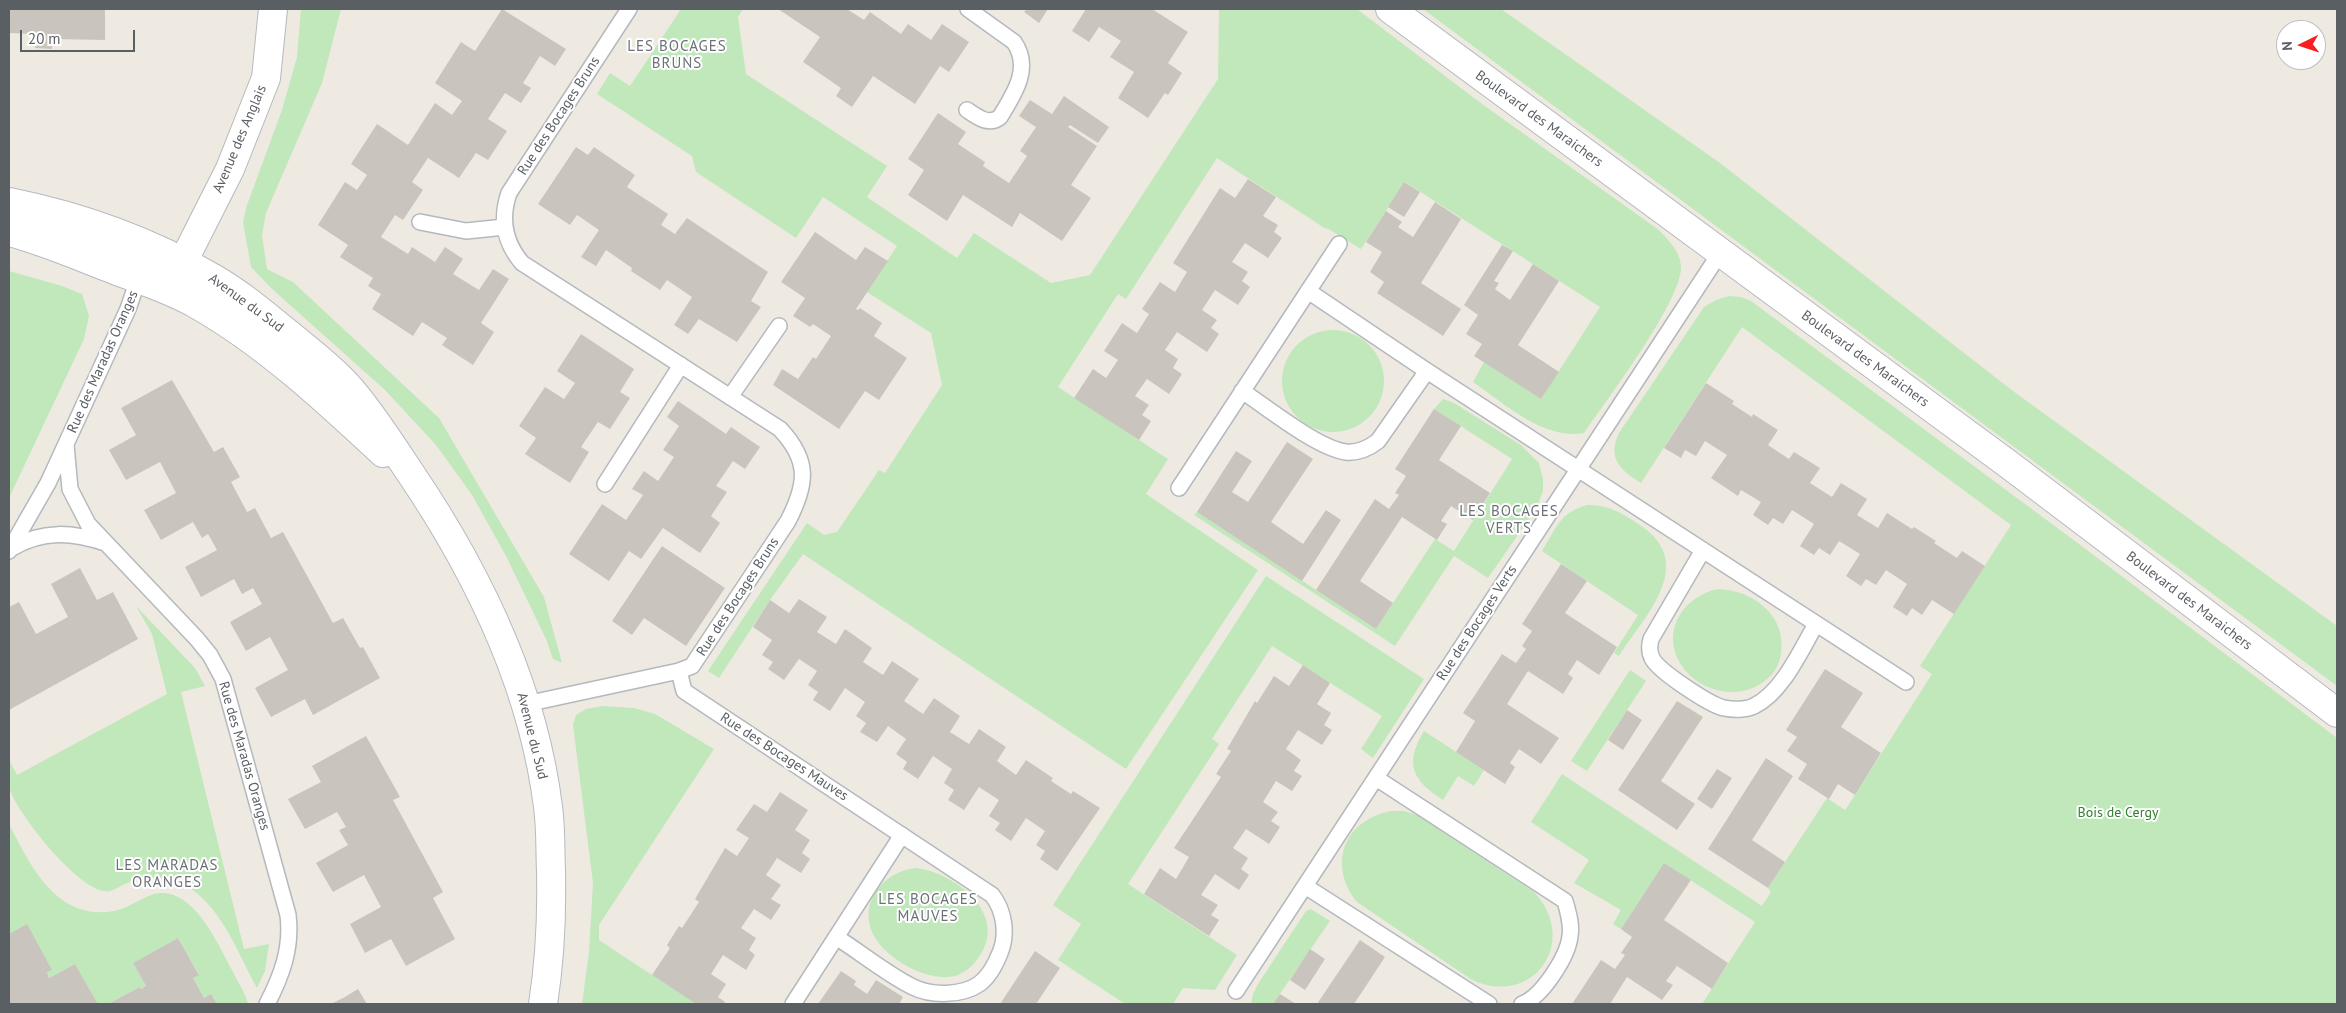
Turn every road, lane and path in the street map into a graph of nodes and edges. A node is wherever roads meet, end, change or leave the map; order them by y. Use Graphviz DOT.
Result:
graph roads {
  1 [pos="273,9"];
  2 [pos="629,9"];
  3 [pos="968,9"];
  4 [pos="1390,9"];
  5 [pos="967,110"];
  6 [pos="9,202"];
  7 [pos="9,220"];
  8 [pos="420,222"];
  9 [pos="505,228"];
  10 [pos="9,232"];
  11 [pos="1339,244"];
  12 [pos="1720,253"];
  13 [pos="183,262"];
  14 [pos="144,263"];
  15 [pos="1308,291"];
  16 [pos="779,326"];
  17 [pos="681,365"];
  18 [pos="1427,371"];
  19 [pos="352,391"];
  20 [pos="1242,392"];
  21 [pos="730,397"];
  22 [pos="66,445"];
  23 [pos="1578,469"];
  24 [pos="605,484"];
  25 [pos="1179,488"];
  26 [pos="422,490"];
  27 [pos="107,544"];
  28 [pos="10,550"];
  29 [pos="1703,550"];
  30 [pos="1816,624"];
  31 [pos="679,671"];
  32 [pos="1906,682"];
  33 [pos="526,704"];
  34 [pos="2337,713"];
  35 [pos="1376,778"];
  36 [pos="902,835"];
  37 [pos="1305,886"];
  38 [pos="836,937"];
  39 [pos="1236,991"];
  40 [pos="267,1004"];
  41 [pos="542,1004"];
  42 [pos="794,1004"];
  43 [pos="1489,1004"];
  44 [pos="1522,1004"];
  1 -- 13 [label="street, Avenue des Anglais"];
  2 -- 9 [label="lane, Rue des Bocages Bruns"];
  3 -- 5 [label="lane"];
  4 -- 12 [label="street, Boulevard des Maraichers"];
  6 -- 14 [label="street, Avenue du Sud"];
  7 -- 14 [label="street"];
  8 -- 9 [label="lane"];
  9 -- 17 [label="lane, Rue des Bocages Bruns"];
  10 -- 14 [label="street, Avenue du Sud"];
  11 -- 15 [label="lane"];
  12 -- 23 [label="lane, Rue des Bocages Verts"];
  12 -- 34 [label="street, Boulevard des Maraichers"];
  13 -- 14 [label="street, Avenue du Sud"];
  13 -- 19 [label="street, Avenue du Sud"];
  14 -- 19 [label="lane"];
  14 -- 22 [label="lane, Rue des Maradas Oranges"];
  14 -- 26 [label="street, Avenue du Sud"];
  15 -- 18 [label="lane"];
  15 -- 20 [label="lane"];
  16 -- 21 [label="lane"];
  17 -- 21 [label="lane, Rue des Bocages Bruns"];
  17 -- 24 [label="lane"];
  18 -- 20 [label="lane"];
  18 -- 23 [label="lane"];
  19 -- 26 [label="street, Avenue du Sud"];
  20 -- 25 [label="lane"];
  21 -- 31 [label="lane, Rue des Bocages Bruns"];
  22 -- 27 [label="lane, Rue des Maradas Oranges"];
  22 -- 28 [label="lane, Rue des Maradas Oranges"];
  23 -- 29 [label="lane"];
  23 -- 35 [label="lane, Rue des Bocages Verts"];
  26 -- 33 [label="street, Avenue du Sud"];
  27 -- 28 [label="lane, Rue des Maradas Oranges"];
  27 -- 40 [label="lane, Rue des Maradas Oranges"];
  29 -- 30 [label="lane"];
  29 -- 30 [label="lane"];
  30 -- 32 [label="lane"];
  31 -- 33 [label="lane, Rue des Bocages Bruns"];
  31 -- 36 [label="lane, Rue des Bocages Mauves"];
  33 -- 41 [label="street, Avenue du Sud"];
  35 -- 37 [label="lane, Rue des Bocages Verts"];
  35 -- 44 [label="lane"];
  36 -- 38 [label="lane"];
  36 -- 38 [label="lane, Rue des Bocages Mauves"];
  37 -- 39 [label="lane, Rue des Bocages Verts"];
  37 -- 43 [label="lane"];
  38 -- 42 [label="lane"];
}
